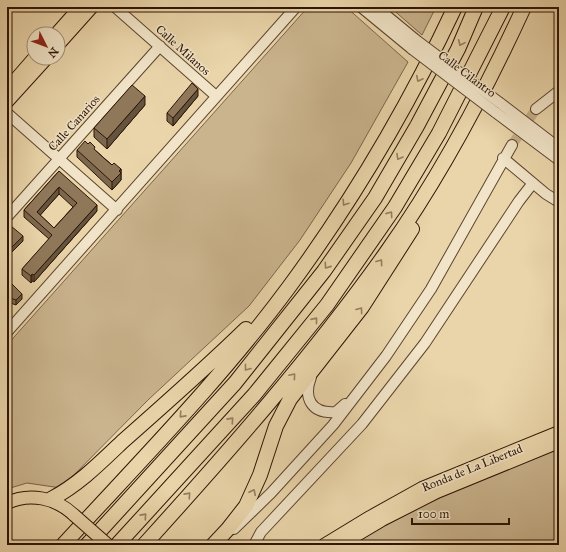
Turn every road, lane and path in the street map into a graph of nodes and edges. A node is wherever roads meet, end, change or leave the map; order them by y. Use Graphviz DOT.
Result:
graph roads {
  1 [pos="80,7"];
  2 [pos="92,7"];
  3 [pos="115,7"];
  4 [pos="296,7"];
  5 [pos="361,7"];
  6 [pos="376,7"];
  7 [pos="455,7"];
  8 [pos="476,7"];
  9 [pos="503,7"];
  10 [pos="524,7"];
  11 [pos="63,26"];
  12 [pos="66,37"];
  13 [pos="414,45"];
  14 [pos="160,46"];
  15 [pos="27,66"];
  16 [pos="40,66"];
  17 [pos="7,89"];
  18 [pos="559,91"];
  19 [pos="216,96"];
  20 [pos="7,102"];
  21 [pos="498,107"];
  22 [pos="536,109"];
  23 [pos="7,113"];
  24 [pos="512,145"];
  25 [pos="559,148"];
  26 [pos="448,153"];
  27 [pos="503,158"];
  28 [pos="59,159"];
  29 [pos="559,160"];
  30 [pos="533,183"];
  31 [pos="559,202"];
  32 [pos="117,210"];
  33 [pos="7,218"];
  34 [pos="320,243"];
  35 [pos="10,321"];
  36 [pos="7,332"];
  37 [pos="324,357"];
  38 [pos="367,380"];
  39 [pos="559,432"];
  40 [pos="559,442"];
  41 [pos="51,500"];
  42 [pos="7,503"];
  43 [pos="63,545"];
  44 [pos="87,545"];
  45 [pos="108,545"];
  46 [pos="117,545"];
  47 [pos="144,545"];
  48 [pos="213,545"];
  49 [pos="254,545"];
  50 [pos="324,545"];
  51 [pos="340,545"];
  1 -- 11 [label="main road"];
  2 -- 12 [label="main road"];
  3 -- 14 [label="street, Calle Milanos"];
  4 -- 19 [label="street"];
  5 -- 13 [label="street, Calle Cilantro"];
  6 -- 13 [label="street, Calle Cilantro"];
  7 -- 34 [label="highway, one-way"];
  8 -- 44 [label="highway, one-way"];
  46 -- 9 [label="highway, one-way"];
  10 -- 26 [label="highway"];
  13 -- 21 [label="street, Calle Cilantro, bridge"];
  14 -- 19 [label="street, Calle Milanos"];
  14 -- 28 [label="street, Calle Canarios"];
  15 -- 17 [label="main road"];
  16 -- 20 [label="main road"];
  18 -- 22 [label="street"];
  19 -- 32 [label="street"];
  21 -- 25 [label="street, Calle Cilantro"];
  21 -- 29 [label="street, Calle Cilantro"];
  23 -- 28 [label="street"];
  24 -- 27 [label="street"];
  37 -- 26 [label="highway, one-way"];
  47 -- 26 [label="highway, one-way"];
  27 -- 30 [label="street"];
  27 -- 38 [label="street"];
  28 -- 32 [label="street"];
  28 -- 33 [label="street, Calle Canarios"];
  30 -- 31 [label="street"];
  30 -- 49 [label="street"];
  32 -- 35 [label="street"];
  34 -- 41 [label="highway"];
  34 -- 43 [label="highway, one-way"];
  35 -- 36 [label="street"];
  37 -- 38 [label="street"];
  48 -- 37 [label="highway, one-way"];
  38 -- 48 [label="street"];
  39 -- 50 [label="main road, Ronda de La Libertad"];
  40 -- 51 [label="main road, Ronda de La Libertad"];
  41 -- 42 [label="main road"];
  41 -- 45 [label="main road, bridge"];
}
